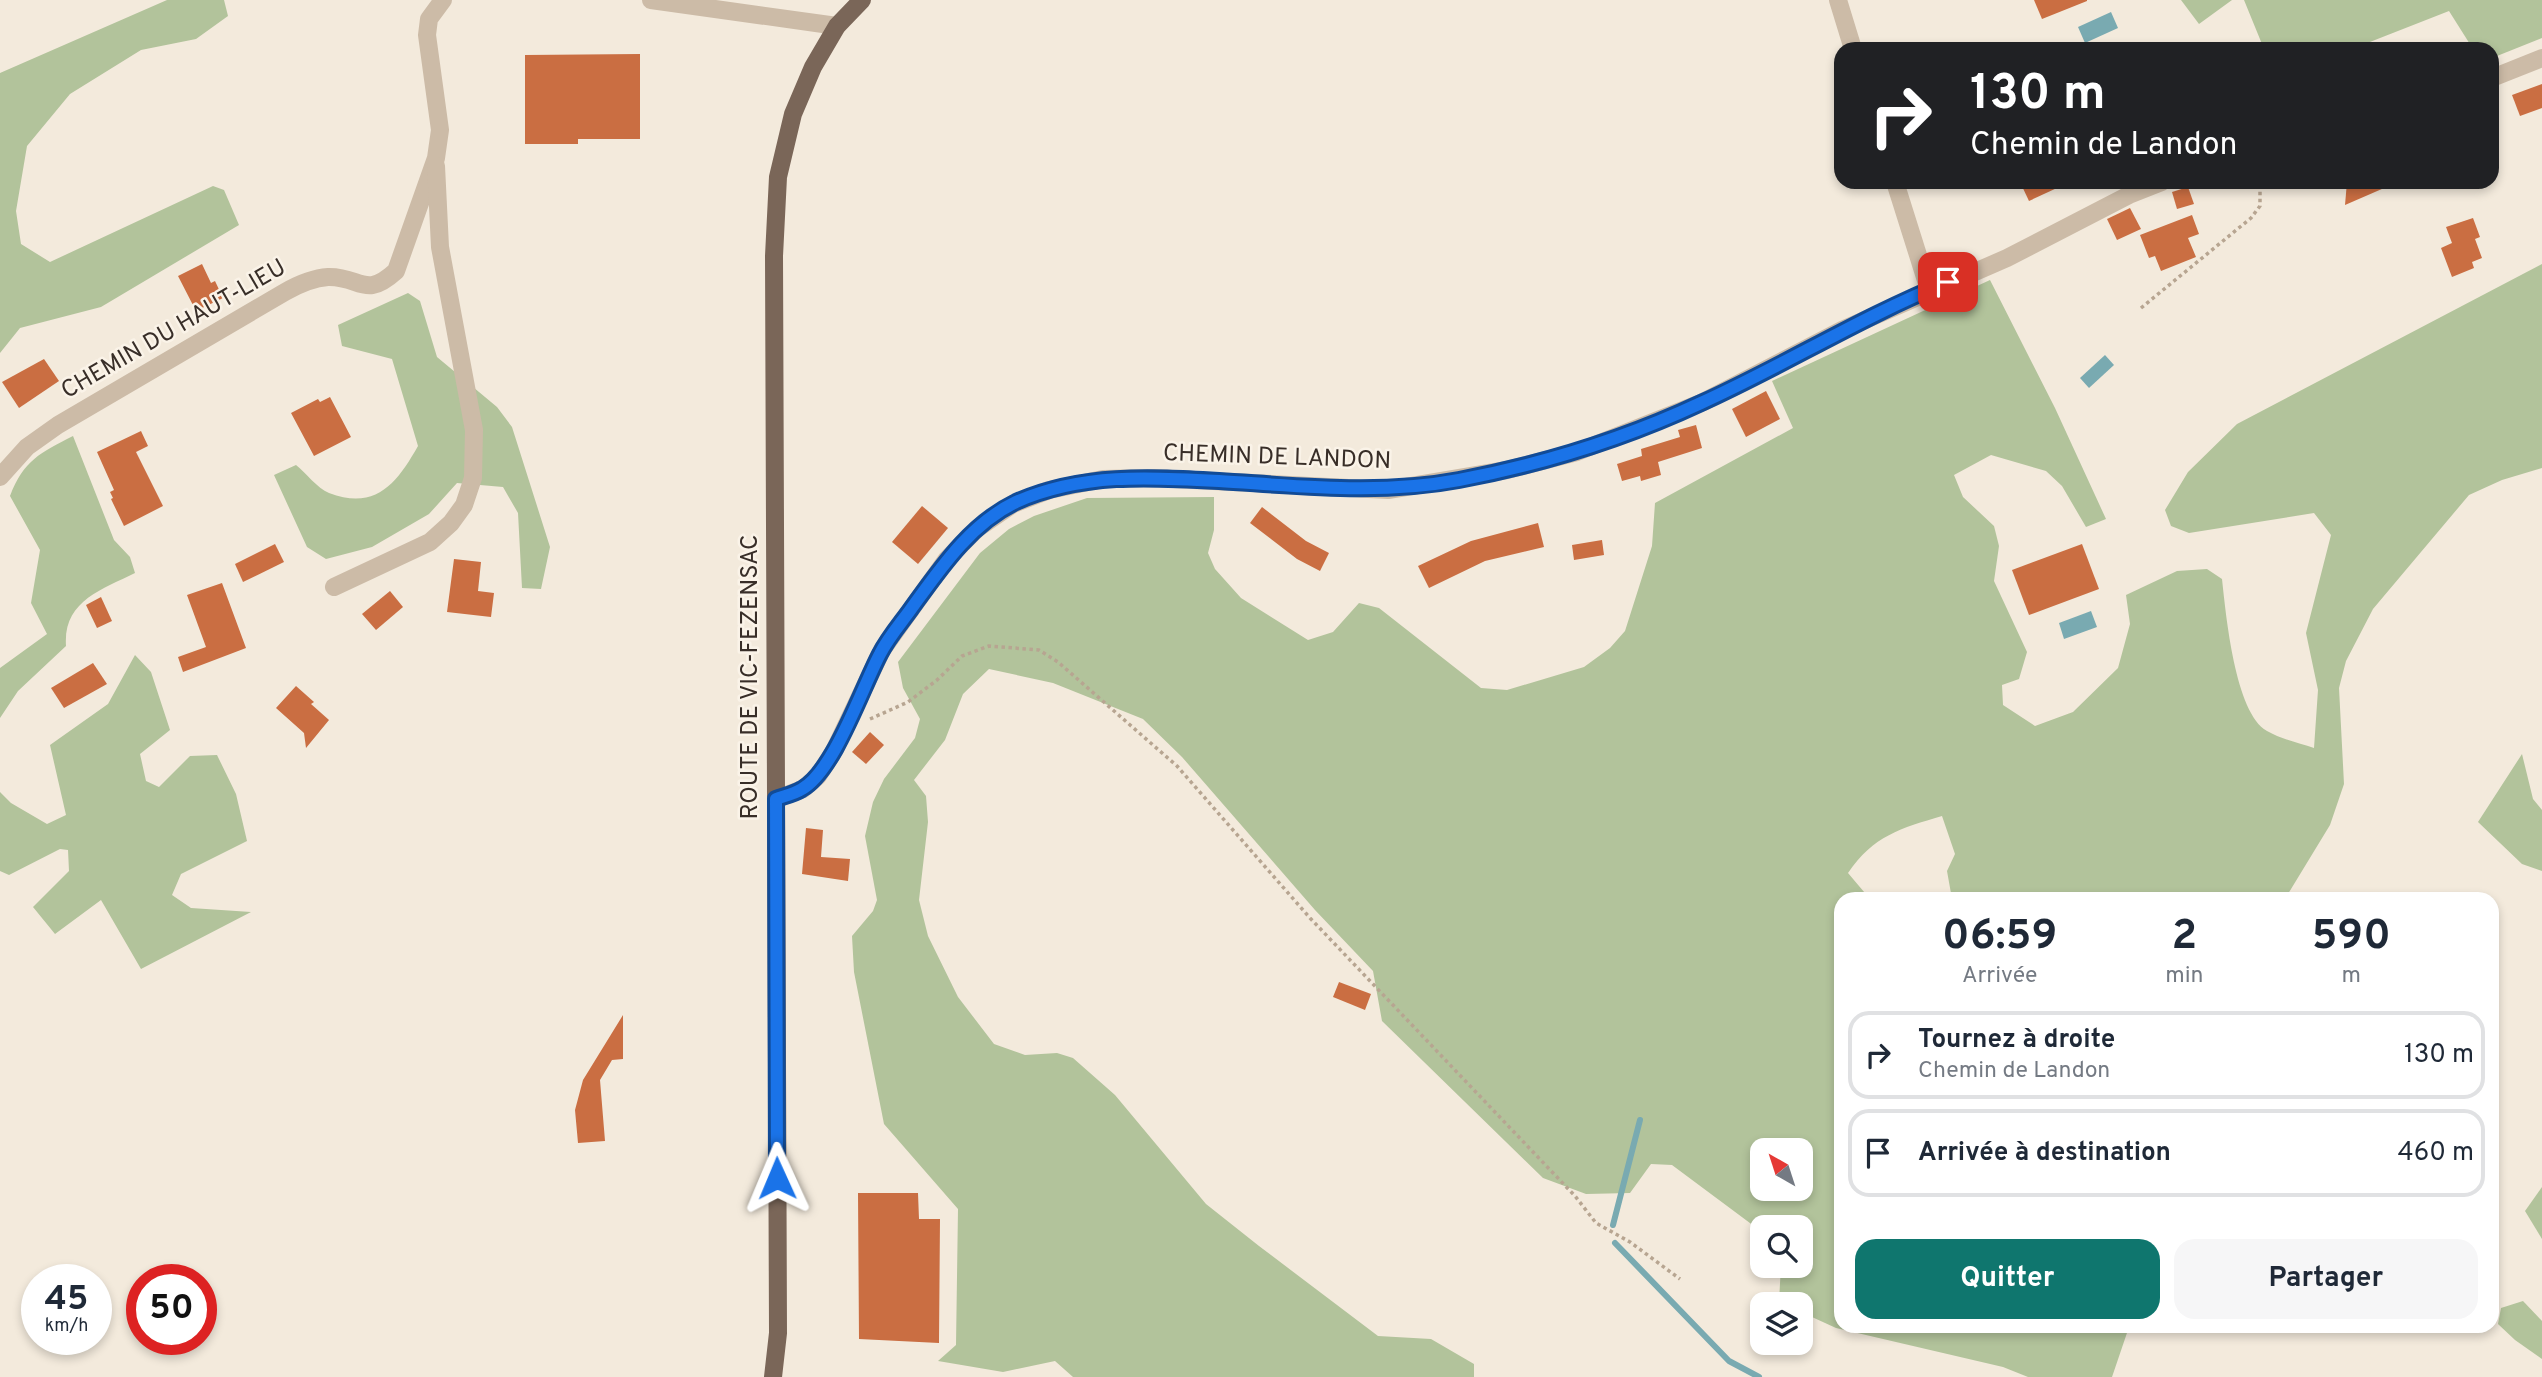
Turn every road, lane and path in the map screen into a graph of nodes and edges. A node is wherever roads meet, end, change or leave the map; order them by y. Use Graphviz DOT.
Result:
graph roads {
  1 [pos="443,0"];
  2 [pos="651,0"];
  3 [pos="862,0"];
  4 [pos="1838,0"];
  5 [pos="837,26"];
  6 [pos="1851,42"];
  7 [pos="2542,58"];
  8 [pos="2499,75"];
  9 [pos="436,158"];
  10 [pos="1897,189"];
  11 [pos="2144,189"];
  12 [pos="2260,189"];
  13 [pos="1929,290"];
  14 [pos="2141,307"];
  15 [pos="0,477"];
  16 [pos="334,587"];
  17 [pos="861,726"];
  18 [pos="776,799"];
  19 [pos="1680,1279"];
  20 [pos="774,1377"];
  1 -- 9 [label="street, CHEMIN DU HAUT-LIEU"];
  2 -- 5 [label="street"];
  3 -- 5 [label="main road, ROUTE DE VIC-FEZENSAC"];
  4 -- 6 [label="street"];
  5 -- 18 [label="main road, ROUTE DE VIC-FEZENSAC"];
  7 -- 8 [label="street"];
  9 -- 15 [label="street, CHEMIN DU HAUT-LIEU"];
  9 -- 16 [label="street"];
  10 -- 13 [label="street"];
  11 -- 13 [label="street, CHEMIN DE LANDON"];
  12 -- 14 [label="path"];
  13 -- 18 [label="street, CHEMIN DE LANDON"];
  17 -- 19 [label="path"];
  18 -- 20 [label="main road, ROUTE DE VIC-FEZENSAC"];
}
